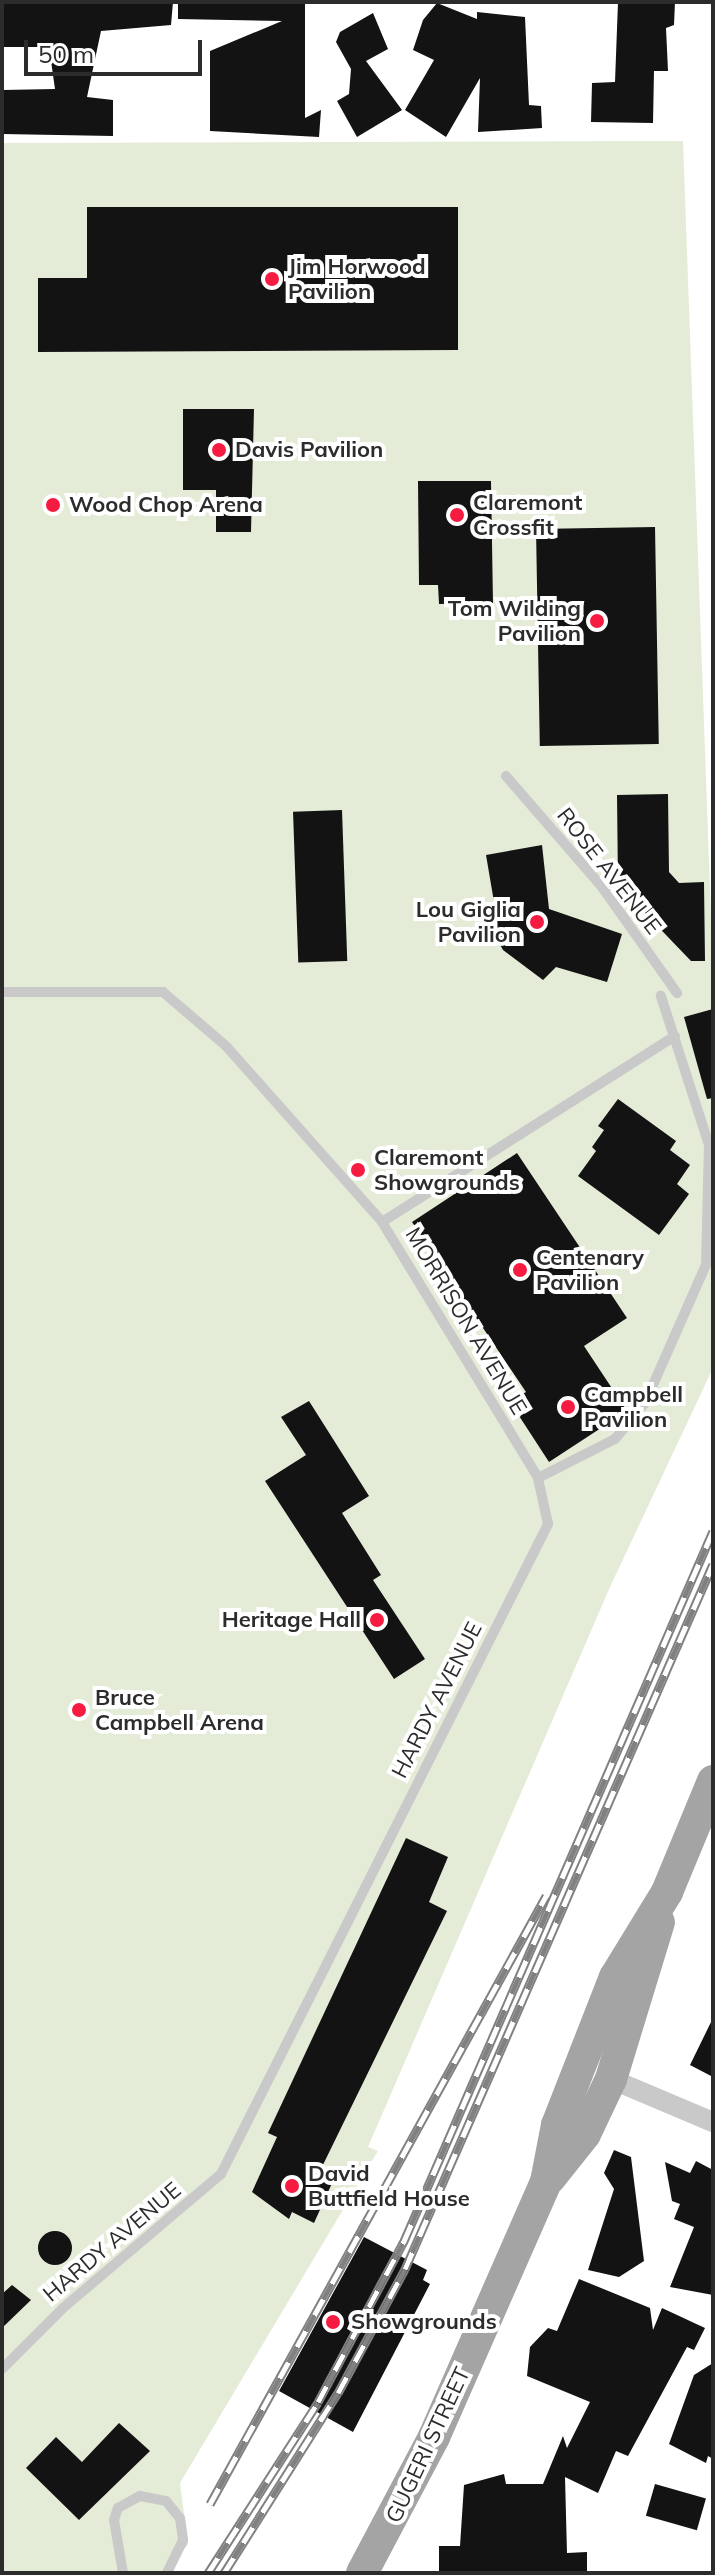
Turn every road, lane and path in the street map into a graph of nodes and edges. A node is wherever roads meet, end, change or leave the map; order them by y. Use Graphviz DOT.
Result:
graph roads {
  1 [pos="506,776"];
  2 [pos="2,992"];
  3 [pos="677,993"];
  4 [pos="661,996"];
  5 [pos="675,1036"];
  6 [pos="382,1222"];
  7 [pos="538,1478"];
  8 [pos="713,1781"];
  9 [pos="667,1892"];
  10 [pos="611,2079"];
  11 [pos="713,2122"];
  12 [pos="546,2182"];
  13 [pos="2,2369"];
  14 [pos="123,2573"];
  15 [pos="167,2573"];
  16 [pos="362,2573"];
  1 -- 3 [label="lane, ROSE AVENUE"];
  2 -- 6 [label="lane, MORRISON AVENUE"];
  4 -- 5 [label="lane"];
  5 -- 6 [label="lane"];
  5 -- 7 [label="lane"];
  6 -- 7 [label="lane, MORRISON AVENUE"];
  7 -- 13 [label="lane, HARDY AVENUE"];
  8 -- 9 [label="main road, GUGERI STREET"];
  9 -- 10 [label="main road, GUGERI STREET"];
  9 -- 12 [label="main road, GUGERI STREET"];
  10 -- 11 [label="street"];
  10 -- 12 [label="main road, GUGERI STREET"];
  12 -- 16 [label="main road, GUGERI STREET"];
  14 -- 15 [label="lane"];
}
